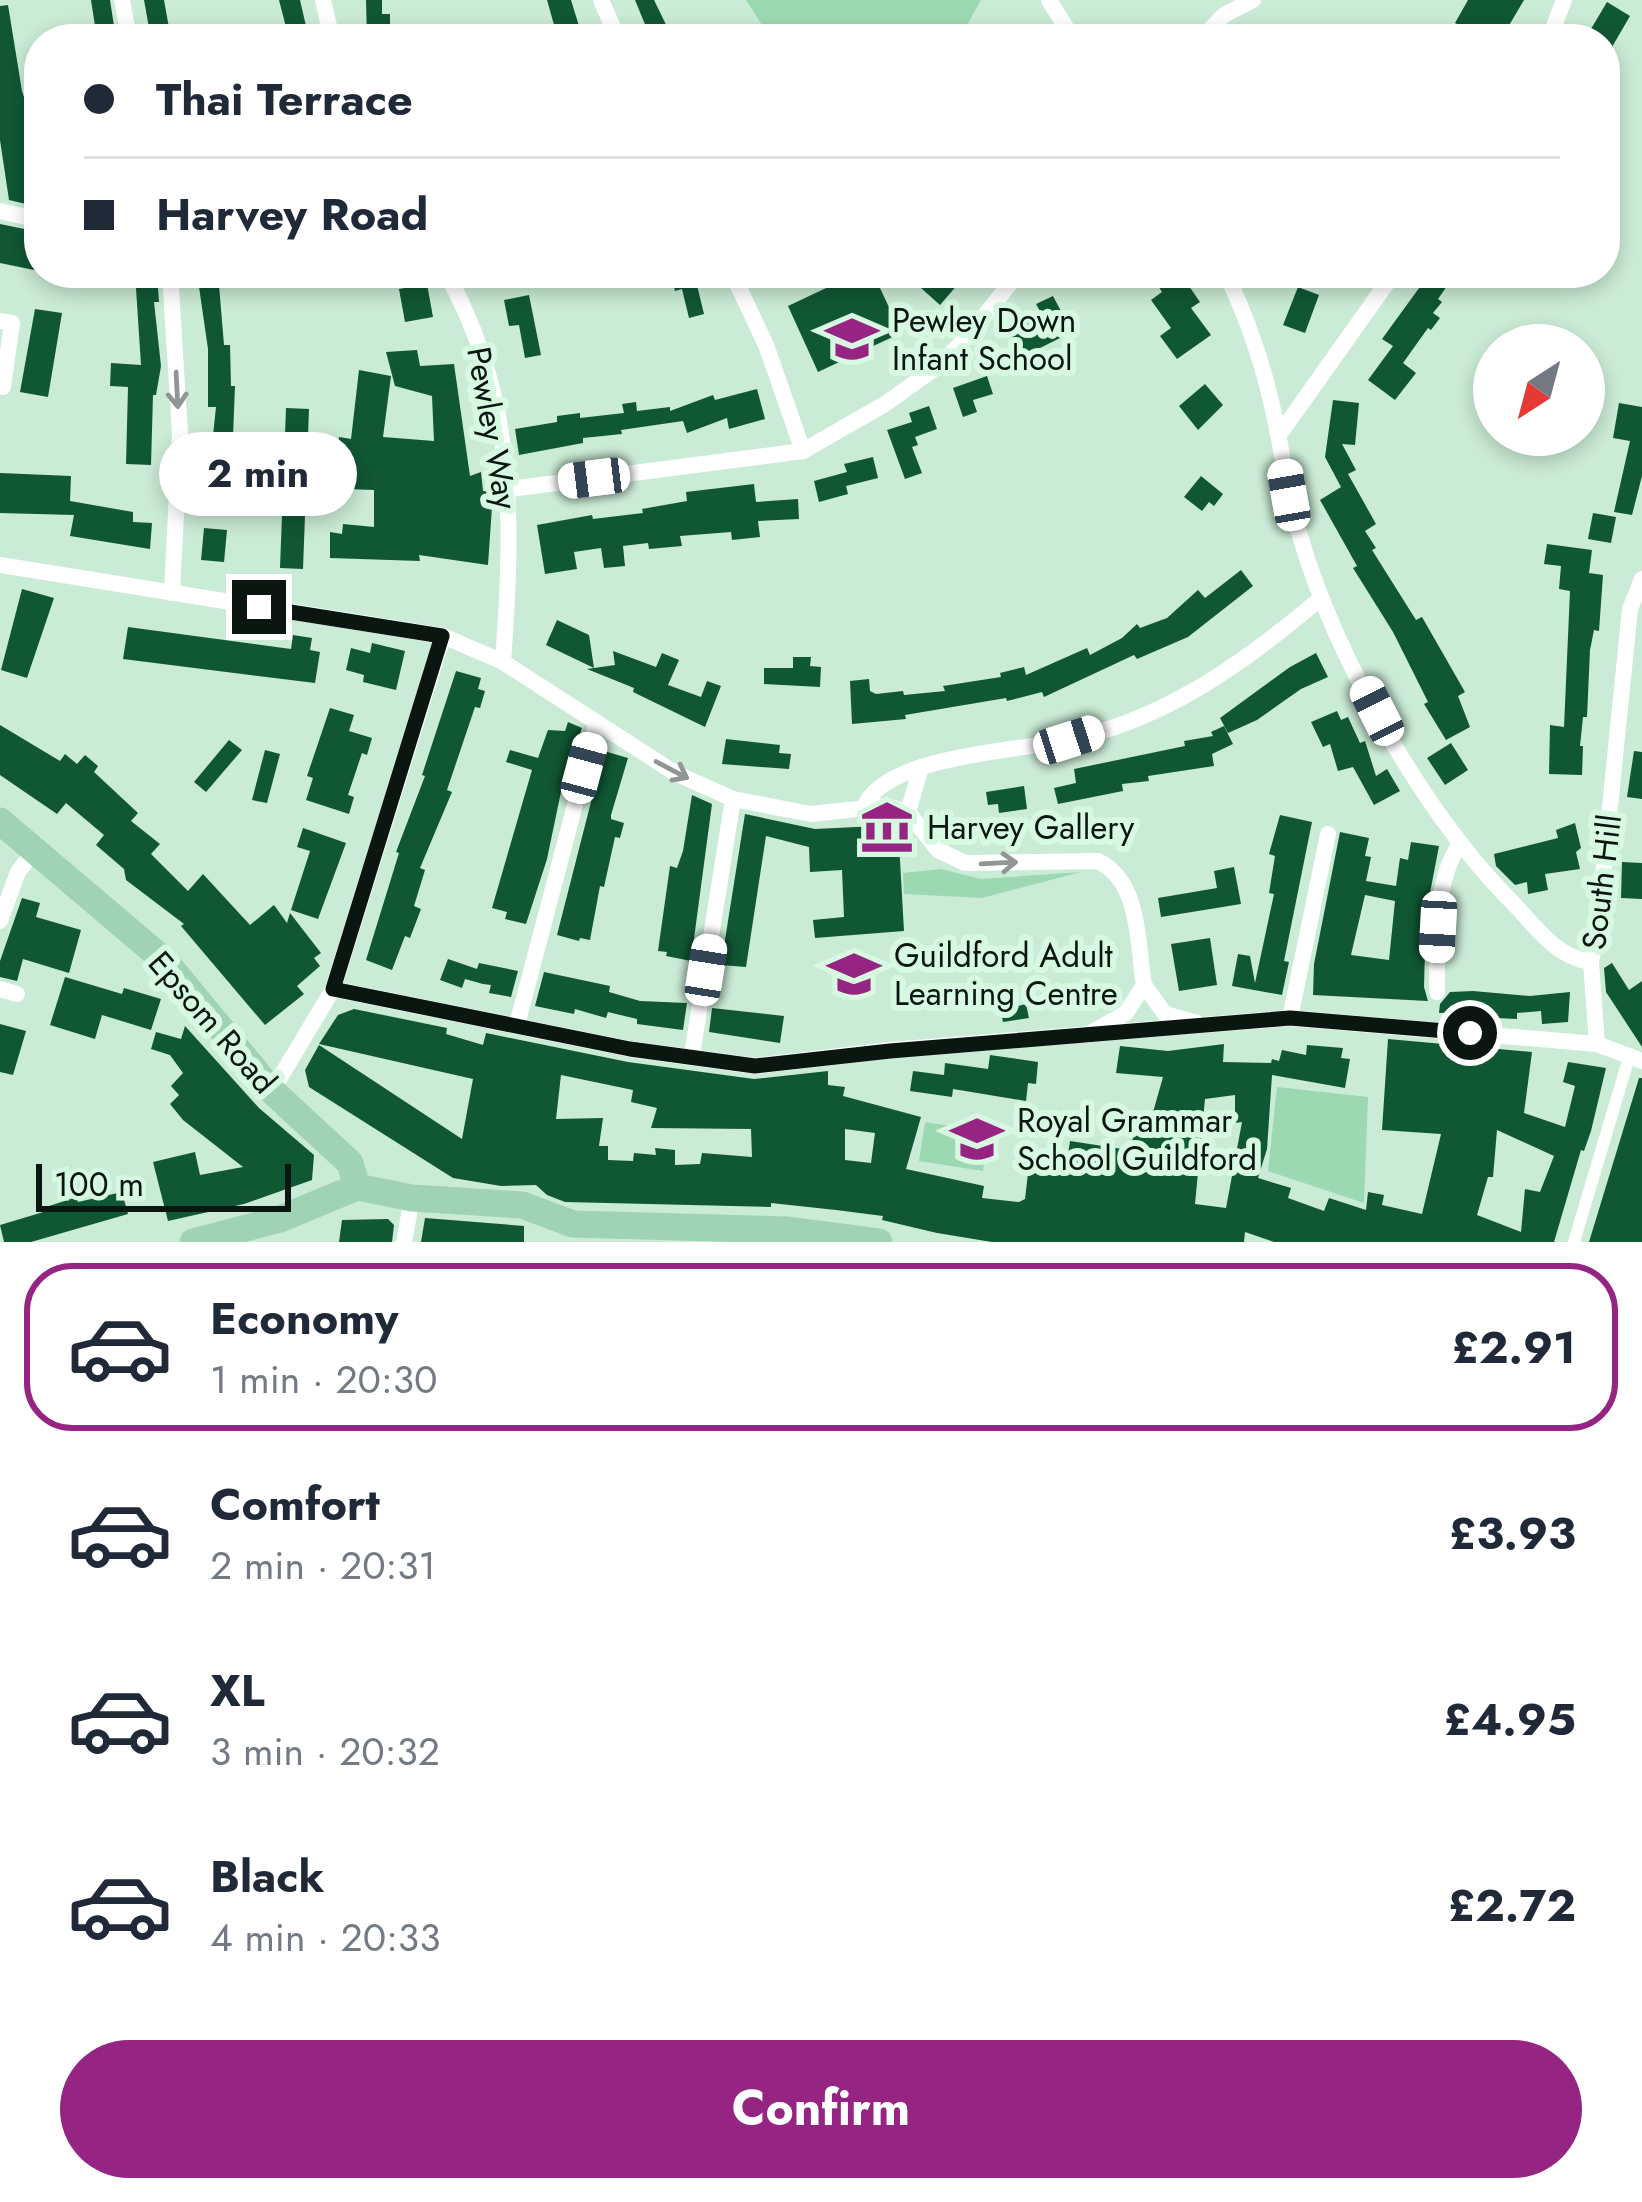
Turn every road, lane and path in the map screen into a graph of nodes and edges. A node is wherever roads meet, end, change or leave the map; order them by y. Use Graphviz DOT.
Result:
graph roads {
  1 [pos="1253,0"];
  2 [pos="1216,24"];
  3 [pos="171,288"];
  4 [pos="453,288"];
  5 [pos="739,288"];
  6 [pos="1006,288"];
  7 [pos="1232,288"];
  8 [pos="1383,288"];
  9 [pos="0,321"];
  10 [pos="3,387"];
  11 [pos="1279,435"];
  12 [pos="803,451"];
  13 [pos="510,489"];
  14 [pos="2,572"];
  15 [pos="1642,579"];
  16 [pos="172,592"];
  17 [pos="1321,598"];
  18 [pos="442,636"];
  19 [pos="502,662"];
  20 [pos="596,725"];
  21 [pos="921,767"];
  22 [pos="733,799"];
  23 [pos="864,808"];
  24 [pos="908,812"];
  25 [pos="0,821"];
  26 [pos="1328,834"];
  27 [pos="1460,844"];
  28 [pos="34,851"];
  29 [pos="0,921"];
  30 [pos="1591,962"];
  31 [pos="1144,985"];
  32 [pos="333,989"];
  33 [pos="1437,992"];
  34 [pos="1290,1018"];
  35 [pos="1198,1023"];
  36 [pos="517,1025"];
  37 [pos="1087,1035"];
  38 [pos="1597,1044"];
  39 [pos="692,1055"];
  40 [pos="1636,1057"];
  41 [pos="272,1091"];
  42 [pos="357,1187"];
  43 [pos="412,1198"];
  44 [pos="193,1242"];
  45 [pos="404,1242"];
  46 [pos="879,1242"];
  47 [pos="1574,1242"];
  1 -- 2 [label="street"];
  3 -- 16 [label="street, one-way"];
  4 -- 13 [label="street, Pewley Way"];
  5 -- 12 [label="street"];
  6 -- 12 [label="street"];
  7 -- 11 [label="street"];
  8 -- 11 [label="street"];
  9 -- 10 [label="street"];
  11 -- 17 [label="street"];
  12 -- 13 [label="street"];
  13 -- 19 [label="street, Pewley Way"];
  14 -- 16 [label="street"];
  15 -- 30 [label="street, South Hill"];
  16 -- 18 [label="street"];
  17 -- 21 [label="street"];
  17 -- 27 [label="street"];
  18 -- 19 [label="street"];
  18 -- 32 [label="street"];
  19 -- 20 [label="street"];
  20 -- 22 [label="street, one-way"];
  20 -- 36 [label="street"];
  21 -- 23 [label="street"];
  21 -- 24 [label="street"];
  22 -- 23 [label="street"];
  22 -- 39 [label="street"];
  23 -- 24 [label="street"];
  24 -- 31 [label="street, one-way"];
  25 -- 28 [label="main road, Epsom Road"];
  26 -- 34 [label="street"];
  27 -- 30 [label="street"];
  27 -- 33 [label="street"];
  28 -- 29 [label="street"];
  28 -- 41 [label="main road, Epsom Road"];
  30 -- 38 [label="street, South Hill"];
  31 -- 35 [label="street"];
  31 -- 37 [label="street"];
  32 -- 36 [label="street"];
  32 -- 41 [label="street"];
  34 -- 35 [label="street"];
  34 -- 38 [label="street"];
  35 -- 37 [label="street"];
  36 -- 39 [label="street"];
  37 -- 39 [label="street"];
  38 -- 40 [label="street"];
  40 -- 47 [label="street"];
  41 -- 42 [label="main road, Epsom Road"];
  42 -- 43 [label="main road"];
  42 -- 44 [label="main road"];
  43 -- 45 [label="street"];
  43 -- 46 [label="main road"];
}
